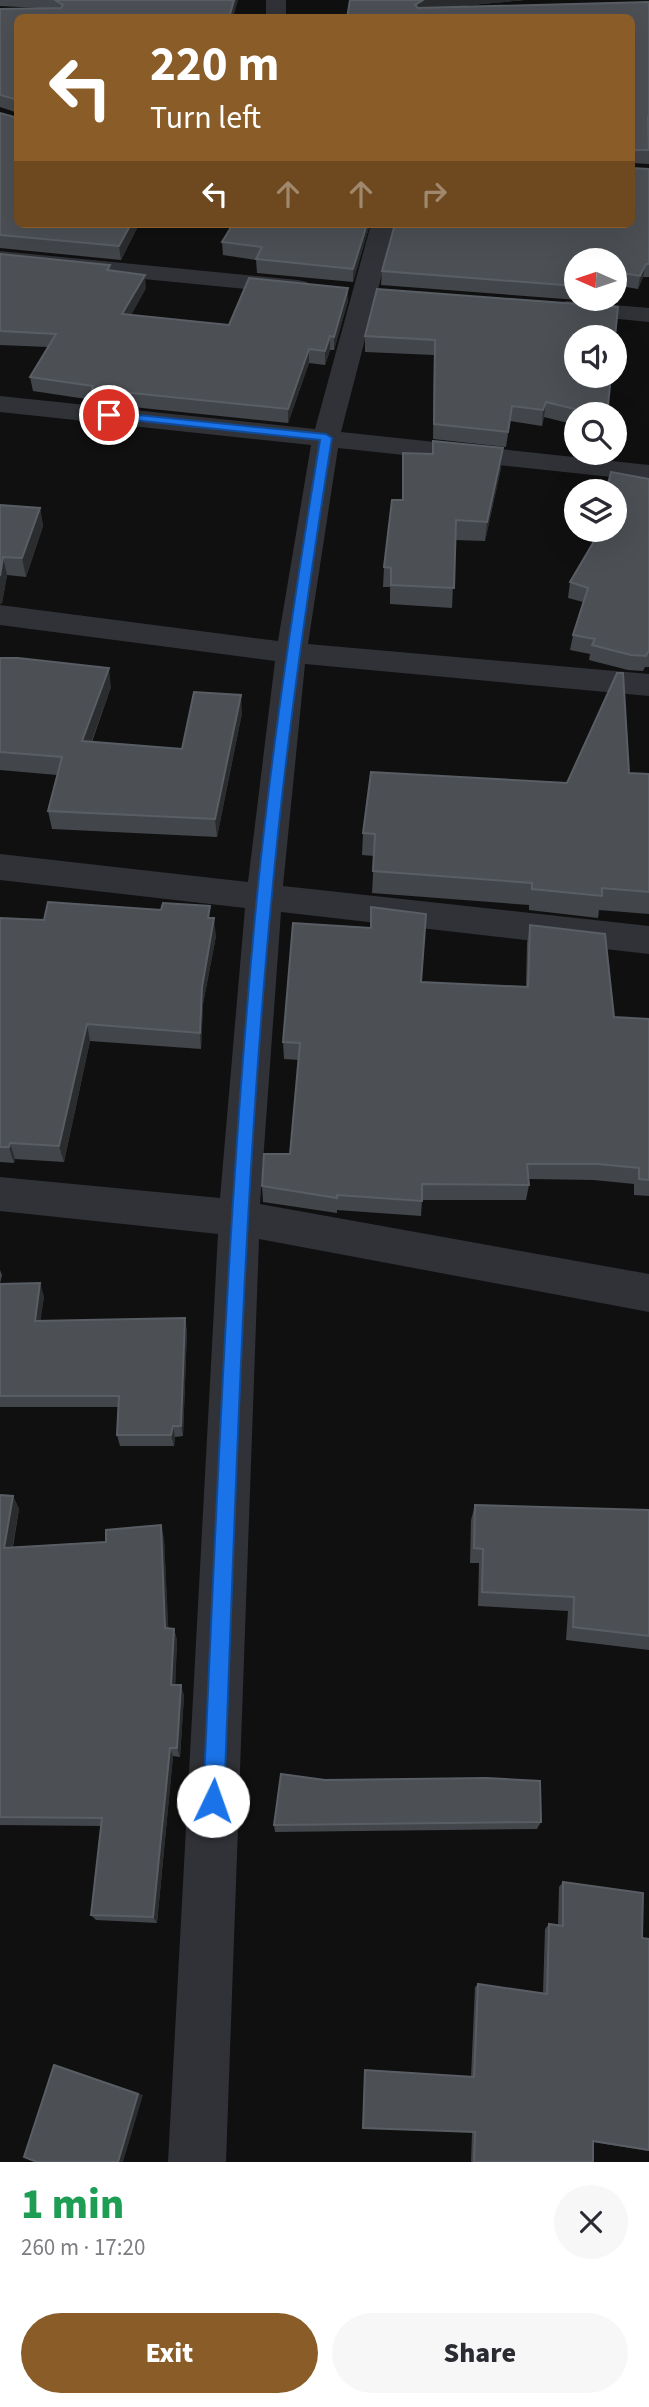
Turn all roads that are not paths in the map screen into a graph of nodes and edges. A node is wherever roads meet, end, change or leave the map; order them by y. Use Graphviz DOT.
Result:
graph roads {
  1 [pos="381,228"];
  2 [pos="0,258"];
  3 [pos="353,292"];
  4 [pos="540,306"];
  5 [pos="649,315"];
  6 [pos="0,404"];
  7 [pos="326,438"];
  8 [pos="649,473"];
  9 [pos="0,615"];
  10 [pos="291,653"];
  11 [pos="649,685"];
  12 [pos="0,867"];
  13 [pos="0,878"];
  14 [pos="264,895"];
  15 [pos="649,940"];
  16 [pos="0,1194"];
  17 [pos="240,1217"];
  18 [pos="649,1293"];
  19 [pos="197,2162"];
  1 -- 3 [label="street"];
  2 -- 3 [label="street"];
  3 -- 7 [label="street"];
  4 -- 5 [label="street"];
  6 -- 7 [label="street"];
  7 -- 8 [label="street"];
  7 -- 10 [label="street"];
  9 -- 10 [label="street"];
  10 -- 11 [label="street"];
  10 -- 14 [label="street"];
  12 -- 14 [label="street"];
  13 -- 14 [label="street"];
  14 -- 15 [label="street"];
  14 -- 17 [label="street"];
  16 -- 17 [label="street"];
  17 -- 18 [label="street"];
  17 -- 19 [label="street"];
}
